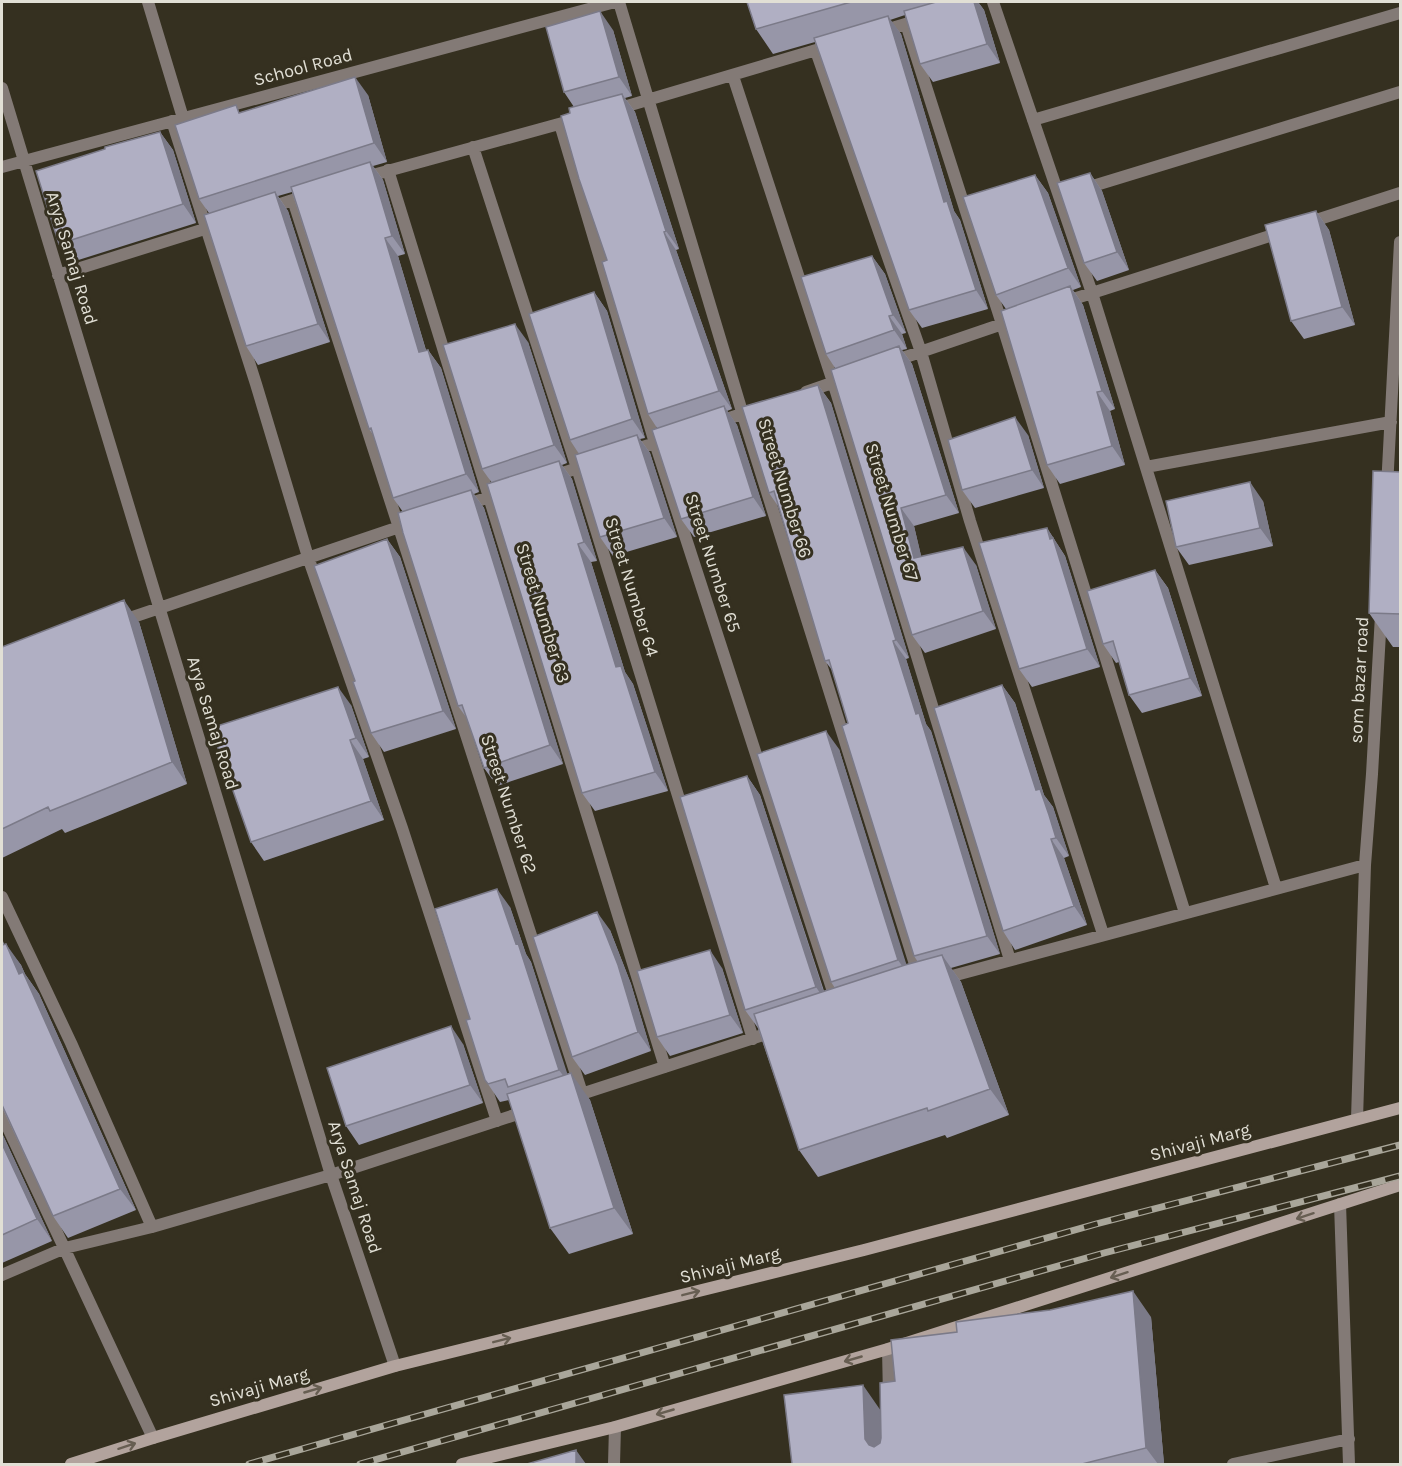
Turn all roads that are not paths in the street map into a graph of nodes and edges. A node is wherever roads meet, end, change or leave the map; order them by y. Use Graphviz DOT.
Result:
graph roads {
  1 [pos="148,2"];
  2 [pos="617,2"];
  3 [pos="993,2"];
  4 [pos="1401,13"];
  5 [pos="938,14"];
  6 [pos="906,24"];
  7 [pos="872,34"];
  8 [pos="850,41"];
  9 [pos="816,51"];
  10 [pos="733,76"];
  11 [pos="2,88"];
  12 [pos="1401,92"];
  13 [pos="648,100"];
  14 [pos="177,120"];
  15 [pos="1034,120"];
  16 [pos="560,124"];
  17 [pos="473,147"];
  18 [pos="24,161"];
  19 [pos="2,167"];
  20 [pos="388,170"];
  21 [pos="346,183"];
  22 [pos="325,190"];
  23 [pos="1401,193"];
  24 [pos="1059,196"];
  25 [pos="293,200"];
  26 [pos="261,211"];
  27 [pos="228,221"];
  28 [pos="206,228"];
  29 [pos="1401,242"];
  30 [pos="58,275"];
  31 [pos="1092,293"];
  32 [pos="1002,324"];
  33 [pos="921,352"];
  34 [pos="833,382"];
  35 [pos="799,394"];
  36 [pos="766,406"];
  37 [pos="743,414"];
  38 [pos="1391,422"];
  39 [pos="710,424"];
  40 [pos="688,432"];
  41 [pos="655,443"];
  42 [pos="1146,467"];
  43 [pos="577,468"];
  44 [pos="544,479"];
  45 [pos="521,487"];
  46 [pos="488,498"];
  47 [pos="1386,504"];
  48 [pos="455,508"];
  49 [pos="433,516"];
  50 [pos="400,527"];
  51 [pos="308,557"];
  52 [pos="1382,598"];
  53 [pos="159,606"];
  54 [pos="114,623"];
  55 [pos="1365,865"];
  56 [pos="1276,888"];
  57 [pos="2,897"];
  58 [pos="1185,913"];
  59 [pos="1103,934"];
  60 [pos="1010,960"];
  61 [pos="839,1011"];
  62 [pos="785,1028"];
  63 [pos="753,1039"];
  64 [pos="665,1067"];
  65 [pos="582,1093"];
  66 [pos="561,1100"];
  67 [pos="540,1107"];
  68 [pos="1401,1108"];
  69 [pos="2,1115"];
  70 [pos="1357,1119"];
  71 [pos="497,1121"];
  72 [pos="331,1175"];
  73 [pos="1401,1185"];
  74 [pos="1340,1204"];
  75 [pos="153,1227"];
  76 [pos="65,1248"];
  77 [pos="2,1275"];
  78 [pos="888,1349"];
  79 [pos="395,1366"];
  80 [pos="890,1407"];
  81 [pos="615,1427"];
  82 [pos="153,1438"];
  83 [pos="1349,1439"];
  84 [pos="71,1464"];
  85 [pos="462,1464"];
  86 [pos="614,1464"];
  87 [pos="1233,1464"];
  88 [pos="1349,1464"];
  1 -- 14 [label="street"];
  2 -- 13 [label="street, Street Number 66"];
  2 -- 14 [label="street, School Road"];
  3 -- 15 [label="street"];
  4 -- 15 [label="street"];
  5 -- 6 [label="street"];
  6 -- 7 [label="street"];
  6 -- 32 [label="street"];
  8 -- 9 [label="street"];
  9 -- 10 [label="street"];
  9 -- 33 [label="street"];
  10 -- 13 [label="street"];
  10 -- 34 [label="street, Street Number 67"];
  11 -- 18 [label="street, Arya Samaj Road"];
  12 -- 24 [label="street"];
  13 -- 16 [label="street"];
  13 -- 37 [label="street, Street Number 66"];
  14 -- 18 [label="street, School Road"];
  14 -- 28 [label="street"];
  15 -- 24 [label="street"];
  16 -- 17 [label="street"];
  16 -- 41 [label="street, Street Number 65"];
  17 -- 20 [label="street"];
  17 -- 43 [label="street, Street Number 64"];
  18 -- 19 [label="street, School Road"];
  18 -- 30 [label="street, Arya Samaj Road"];
  20 -- 21 [label="street"];
  20 -- 46 [label="street, Street Number 63"];
  22 -- 25 [label="street"];
  23 -- 31 [label="street"];
  24 -- 31 [label="street"];
  25 -- 26 [label="street"];
  25 -- 50 [label="street, Street Number 62"];
  27 -- 28 [label="street"];
  28 -- 30 [label="street"];
  28 -- 51 [label="street"];
  29 -- 38 [label="street"];
  30 -- 53 [label="street, Arya Samaj Road"];
  31 -- 32 [label="street"];
  31 -- 42 [label="street"];
  32 -- 33 [label="street"];
  32 -- 58 [label="street"];
  33 -- 34 [label="street"];
  33 -- 59 [label="street"];
  34 -- 35 [label="street"];
  34 -- 60 [label="street, Street Number 67"];
  36 -- 37 [label="street"];
  37 -- 39 [label="street"];
  37 -- 60 [label="street, Street Number 66"];
  38 -- 42 [label="street"];
  38 -- 47 [label="street"];
  40 -- 41 [label="street"];
  41 -- 43 [label="street"];
  41 -- 61 [label="street, Street Number 65"];
  42 -- 56 [label="street"];
  43 -- 44 [label="street"];
  43 -- 63 [label="street, Street Number 64"];
  45 -- 46 [label="street"];
  46 -- 48 [label="street"];
  46 -- 64 [label="street, Street Number 63"];
  49 -- 50 [label="street"];
  50 -- 51 [label="street"];
  50 -- 65 [label="street, Street Number 62"];
  51 -- 53 [label="street"];
  51 -- 71 [label="street"];
  52 -- 55 [label="street, som bazar road"];
  53 -- 54 [label="street"];
  53 -- 72 [label="street, Arya Samaj Road"];
  55 -- 56 [label="street"];
  55 -- 70 [label="street, som bazar road"];
  56 -- 58 [label="street"];
  57 -- 75 [label="street"];
  58 -- 59 [label="street"];
  59 -- 60 [label="street"];
  62 -- 63 [label="street"];
  63 -- 64 [label="street"];
  64 -- 65 [label="street"];
  65 -- 66 [label="street"];
  67 -- 71 [label="street"];
  68 -- 70 [label="main road, Shivaji Marg"];
  69 -- 76 [label="street"];
  79 -- 70 [label="main road, Shivaji Marg, one-way"];
  71 -- 72 [label="street"];
  72 -- 75 [label="street"];
  72 -- 79 [label="street, Arya Samaj Road"];
  73 -- 74 [label="main road"];
  74 -- 78 [label="main road, one-way"];
  74 -- 83 [label="street"];
  75 -- 76 [label="street"];
  76 -- 77 [label="street"];
  76 -- 82 [label="street"];
  78 -- 80 [label="street"];
  78 -- 81 [label="main road, one-way"];
  82 -- 79 [label="main road, Shivaji Marg, one-way"];
  81 -- 85 [label="main road"];
  81 -- 86 [label="street"];
  84 -- 82 [label="main road, Shivaji Marg, one-way"];
  83 -- 87 [label="street"];
  83 -- 88 [label="street"];
}
